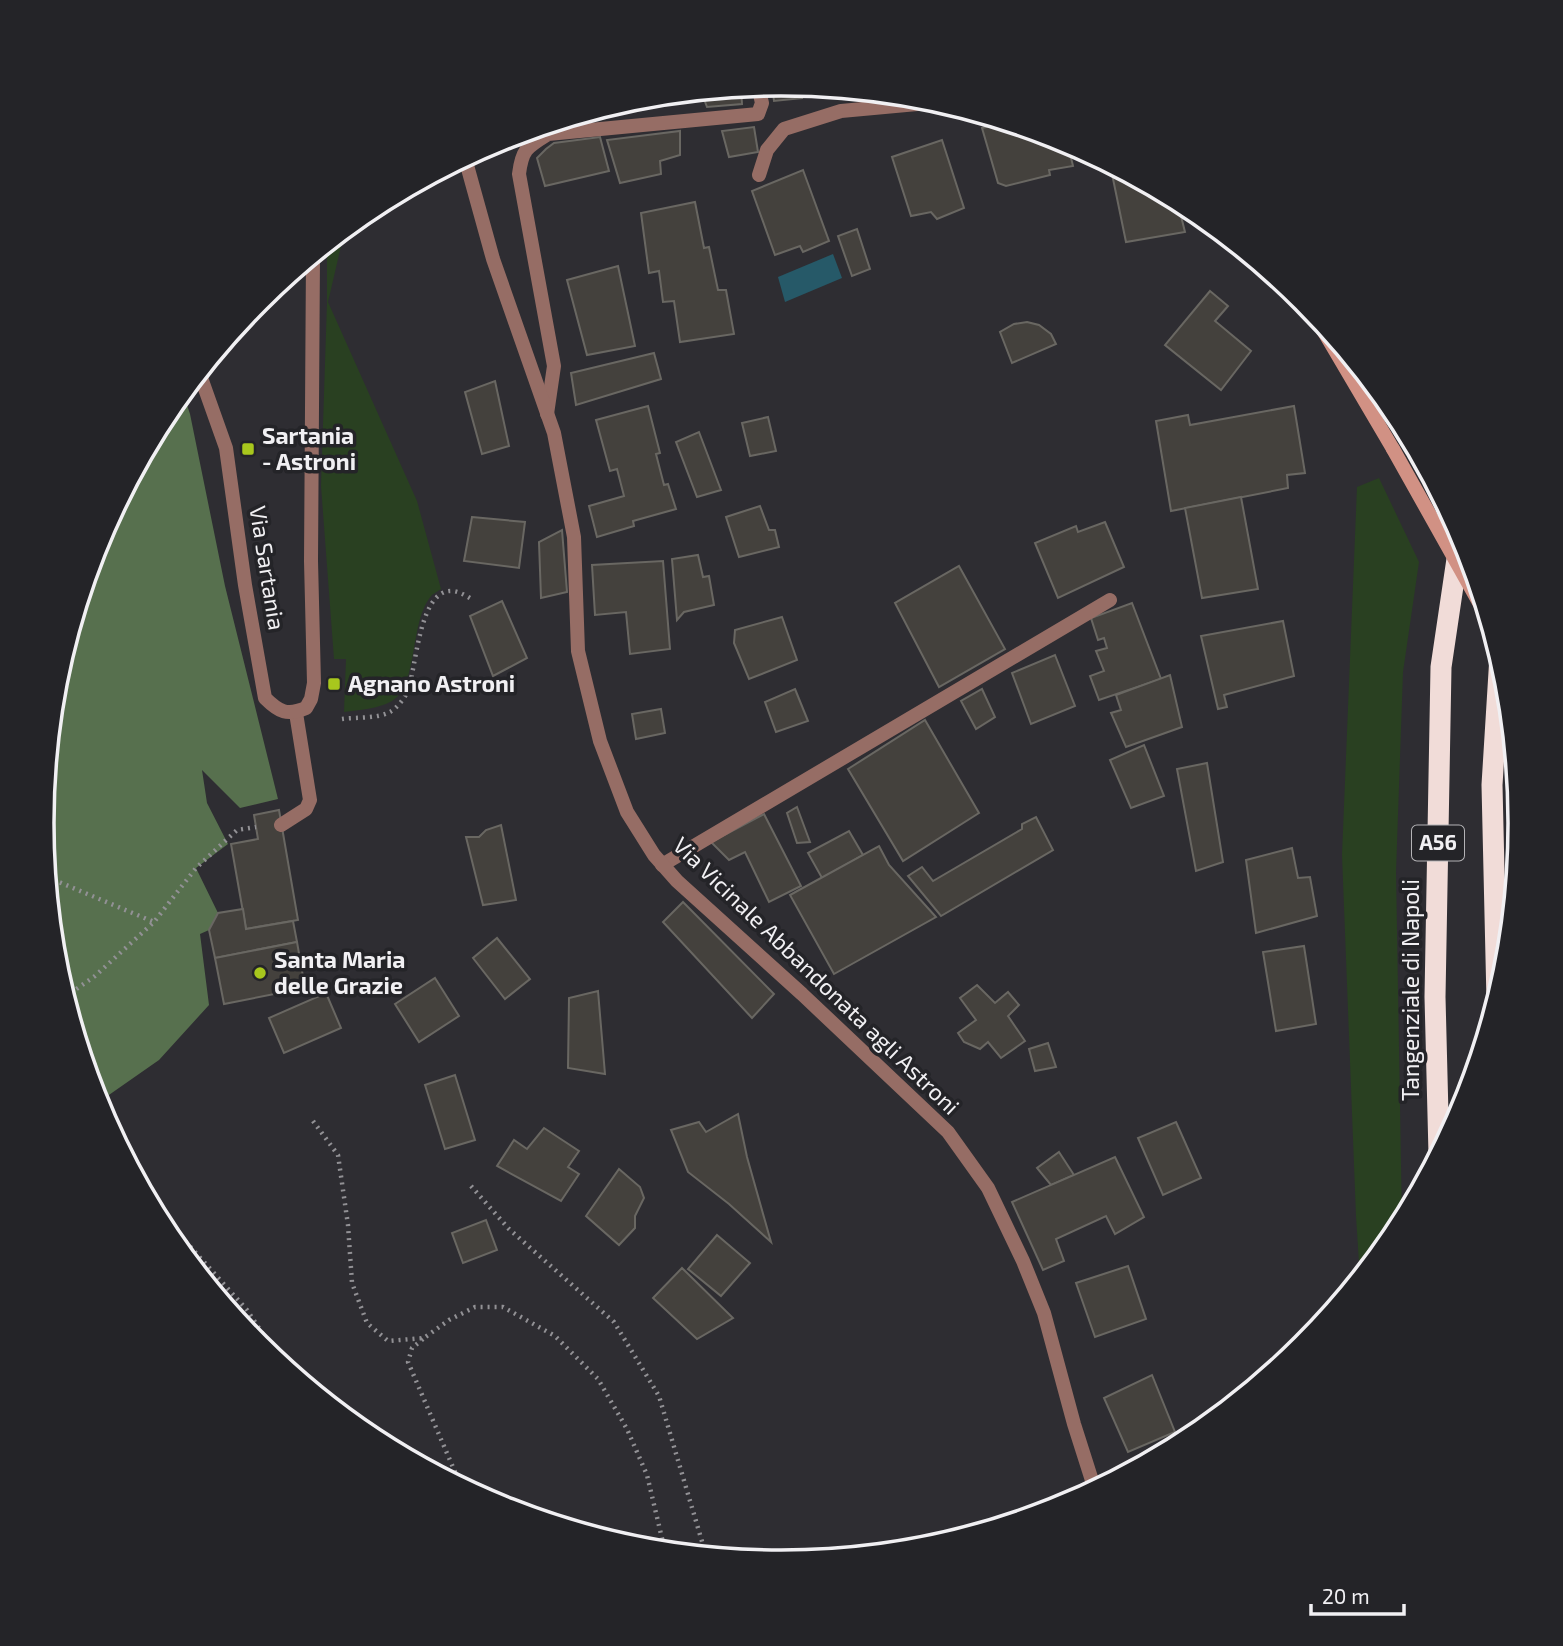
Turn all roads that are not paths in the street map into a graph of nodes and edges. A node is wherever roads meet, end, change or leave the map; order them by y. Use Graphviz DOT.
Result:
graph roads {
  1 [pos="760,96"];
  2 [pos="898,106"];
  3 [pos="548,134"];
  4 [pos="548,134"];
  5 [pos="468,167"];
  6 [pos="759,175"];
  7 [pos="313,267"];
  8 [pos="1341,359"];
  9 [pos="203,383"];
  10 [pos="547,414"];
  11 [pos="1457,556"];
  12 [pos="1467,580"];
  13 [pos="1110,600"];
  14 [pos="1498,696"];
  15 [pos="296,713"];
  16 [pos="1504,742"];
  17 [pos="1492,785"];
  18 [pos="281,825"];
  19 [pos="662,864"];
  20 [pos="1496,959"];
  21 [pos="1439,1135"];
  22 [pos="1092,1480"];
  1 -- 3 [label="street"];
  2 -- 6 [label="street"];
  4 -- 10 [label="street"];
  5 -- 10 [label="street, Via Vicinale Abbandonata agli Astroni"];
  7 -- 15 [label="street"];
  8 -- 12 [label="street, bridge"];
  9 -- 15 [label="street, Via Sartania"];
  10 -- 19 [label="street, Via Vicinale Abbandonata agli Astroni"];
  11 -- 21 [label="highway, Tangenziale di Napoli / A56"];
  13 -- 19 [label="street"];
  14 -- 17 [label="highway, A56"];
  15 -- 18 [label="street"];
  16 -- 17 [label="highway"];
  17 -- 20 [label="highway, A56"];
  19 -- 22 [label="street, Via Vicinale Abbandonata agli Astroni"];
}
